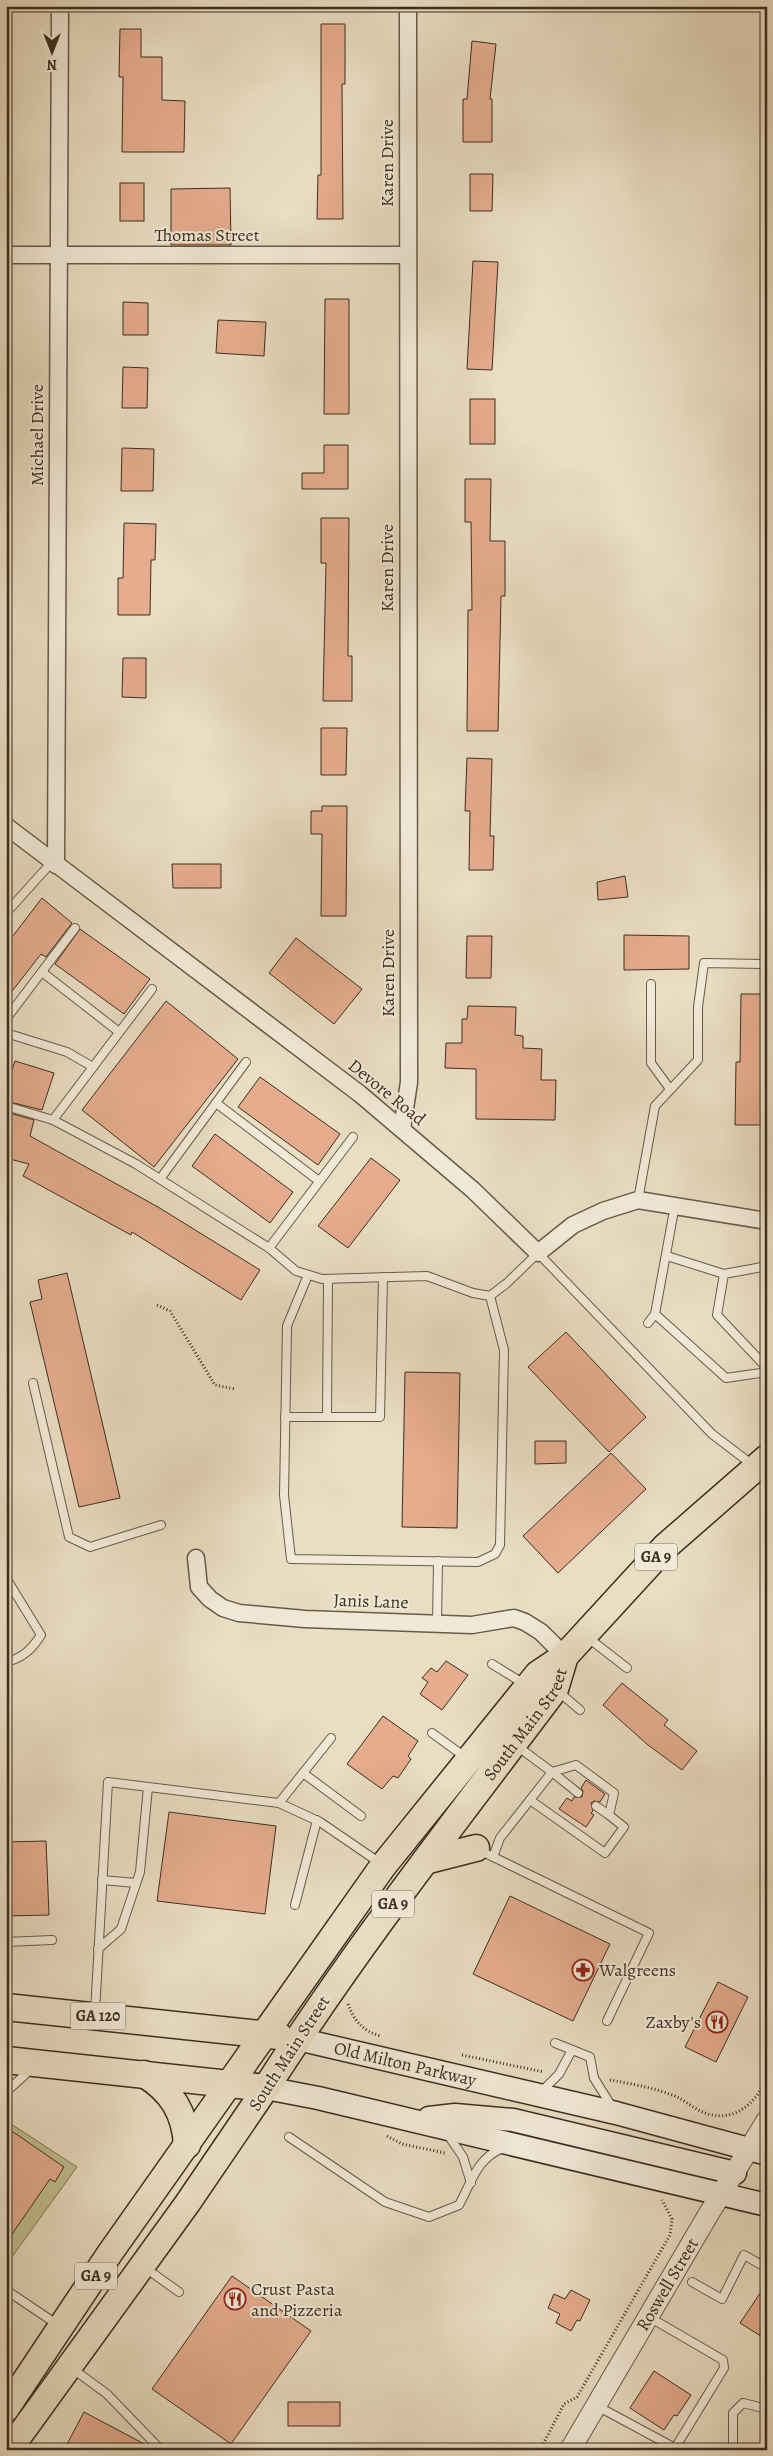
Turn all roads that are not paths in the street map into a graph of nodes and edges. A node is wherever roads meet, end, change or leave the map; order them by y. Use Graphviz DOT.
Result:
graph roads {
  1 [pos="60,6"];
  2 [pos="408,6"];
  3 [pos="6,255"];
  4 [pos="58,255"];
  5 [pos="407,255"];
  6 [pos="6,826"];
  7 [pos="54,863"];
  8 [pos="6,913"];
  9 [pos="75,928"];
  10 [pos="767,964"];
  11 [pos="42,972"];
  12 [pos="651,984"];
  13 [pos="152,989"];
  14 [pos="6,1019"];
  15 [pos="119,1032"];
  16 [pos="6,1033"];
  17 [pos="246,1062"];
  18 [pos="93,1067"];
  19 [pos="670,1090"];
  20 [pos="216,1103"];
  21 [pos="6,1106"];
  22 [pos="53,1120"];
  23 [pos="402,1130"];
  24 [pos="353,1137"];
  25 [pos="160,1179"];
  26 [pos="320,1181"];
  27 [pos="638,1200"];
  28 [pos="676,1205"];
  29 [pos="767,1221"];
  30 [pos="269,1248"];
  31 [pos="538,1253"];
  32 [pos="667,1256"];
  33 [pos="767,1266"];
  34 [pos="724,1274"];
  35 [pos="308,1275"];
  36 [pos="382,1277"];
  37 [pos="328,1279"];
  38 [pos="490,1296"];
  39 [pos="655,1314"];
  40 [pos="648,1323"];
  41 [pos="767,1370"];
  42 [pos="33,1383"];
  43 [pos="286,1417"];
  44 [pos="327,1417"];
  45 [pos="763,1466"];
  46 [pos="161,1525"];
  47 [pos="196,1558"];
  48 [pos="438,1561"];
  49 [pos="6,1578"];
  50 [pos="438,1624"];
  51 [pos="584,1634"];
  52 [pos="565,1656"];
  53 [pos="6,1662"];
  54 [pos="492,1664"];
  55 [pos="627,1668"];
  56 [pos="528,1686"];
  57 [pos="555,1689"];
  58 [pos="580,1710"];
  59 [pos="432,1733"];
  60 [pos="331,1738"];
  61 [pos="514,1743"];
  62 [pos="468,1759"];
  63 [pos="552,1772"];
  64 [pos="303,1773"];
  65 [pos="148,1787"];
  66 [pos="578,1793"];
  67 [pos="530,1800"];
  68 [pos="279,1803"];
  69 [pos="596,1806"];
  70 [pos="609,1815"];
  71 [pos="361,1816"];
  72 [pos="317,1820"];
  73 [pos="468,1843"];
  74 [pos="383,1866"];
  75 [pos="102,1880"];
  76 [pos="136,1883"];
  77 [pos="295,1905"];
  78 [pos="52,1940"];
  79 [pos="6,1942"];
  80 [pos="98,1949"];
  81 [pos="6,2007"];
  82 [pos="95,2016"];
  83 [pos="607,2021"];
  84 [pos="264,2034"];
  85 [pos="298,2039"];
  86 [pos="555,2043"];
  87 [pos="572,2050"];
  88 [pos="6,2060"];
  89 [pos="39,2064"];
  90 [pos="144,2074"];
  91 [pos="230,2083"];
  92 [pos="266,2088"];
  93 [pos="6,2092"];
  94 [pos="536,2094"];
  95 [pos="616,2113"];
  96 [pos="767,2120"];
  97 [pos="416,2121"];
  98 [pos="442,2127"];
  99 [pos="289,2137"];
  100 [pos="187,2145"];
  101 [pos="512,2145"];
  102 [pos="758,2152"];
  103 [pos="735,2173"];
  104 [pos="472,2183"];
  105 [pos="721,2195"];
  106 [pos="767,2205"];
  107 [pos="143,2266"];
  108 [pos="767,2268"];
  109 [pos="692,2282"];
  110 [pos="9,2292"];
  111 [pos="178,2292"];
  112 [pos="649,2317"];
  113 [pos="62,2328"];
  114 [pos="69,2366"];
  115 [pos="597,2406"];
  116 [pos="6,2409"];
  117 [pos="767,2412"];
  118 [pos="9,2450"];
  119 [pos="161,2450"];
  120 [pos="570,2450"];
  121 [pos="733,2450"];
  1 -- 4 [label="street, Michael Drive"];
  2 -- 5 [label="street, Karen Drive"];
  3 -- 4 [label="street, Thomas Street"];
  4 -- 5 [label="street, Thomas Street"];
  4 -- 7 [label="street, Michael Drive"];
  5 -- 23 [label="street, Karen Drive"];
  6 -- 7 [label="street, Devore Road"];
  7 -- 8 [label="lane"];
  7 -- 23 [label="street, Devore Road"];
  9 -- 11 [label="lane"];
  10 -- 19 [label="lane"];
  11 -- 14 [label="lane"];
  11 -- 15 [label="lane"];
  12 -- 19 [label="lane"];
  13 -- 15 [label="lane"];
  15 -- 18 [label="lane"];
  16 -- 18 [label="lane"];
  17 -- 20 [label="lane"];
  18 -- 22 [label="lane"];
  19 -- 27 [label="lane"];
  20 -- 25 [label="lane"];
  20 -- 26 [label="lane"];
  21 -- 22 [label="lane"];
  22 -- 25 [label="lane"];
  23 -- 31 [label="street, Devore Road"];
  24 -- 26 [label="lane"];
  25 -- 30 [label="lane"];
  26 -- 30 [label="lane"];
  27 -- 28 [label="street"];
  27 -- 31 [label="street"];
  28 -- 29 [label="street"];
  28 -- 32 [label="lane"];
  30 -- 35 [label="lane"];
  31 -- 38 [label="lane"];
  31 -- 45 [label="lane"];
  32 -- 34 [label="lane"];
  32 -- 39 [label="lane"];
  33 -- 34 [label="lane"];
  34 -- 41 [label="lane"];
  35 -- 37 [label="lane"];
  35 -- 43 [label="lane"];
  36 -- 37 [label="lane"];
  36 -- 38 [label="lane"];
  36 -- 44 [label="lane"];
  37 -- 44 [label="lane"];
  38 -- 48 [label="lane"];
  39 -- 40 [label="lane"];
  39 -- 41 [label="lane"];
  42 -- 46 [label="lane"];
  43 -- 44 [label="lane"];
  43 -- 48 [label="lane"];
  45 -- 51 [label="highway, South Main Street / GA 9"];
  47 -- 50 [label="street, Janis Lane"];
  48 -- 50 [label="lane"];
  49 -- 53 [label="lane"];
  50 -- 52 [label="street, Janis Lane"];
  51 -- 52 [label="highway, South Main Street / GA 9"];
  51 -- 55 [label="lane"];
  52 -- 56 [label="highway, South Main Street / GA 9"];
  52 -- 57 [label="highway, South Main Street / GA 9"];
  54 -- 56 [label="lane"];
  56 -- 62 [label="highway, South Main Street / GA 9"];
  57 -- 58 [label="lane"];
  57 -- 61 [label="highway, South Main Street / GA 9"];
  59 -- 62 [label="lane"];
  60 -- 64 [label="lane"];
  61 -- 63 [label="lane"];
  61 -- 73 [label="highway, South Main Street / GA 9"];
  62 -- 74 [label="highway, South Main Street / GA 9"];
  63 -- 66 [label="lane"];
  63 -- 67 [label="lane"];
  63 -- 70 [label="lane"];
  64 -- 68 [label="lane"];
  64 -- 71 [label="lane"];
  65 -- 68 [label="lane"];
  65 -- 75 [label="lane"];
  65 -- 76 [label="lane"];
  67 -- 70 [label="lane"];
  67 -- 73 [label="lane"];
  68 -- 72 [label="lane"];
  69 -- 70 [label="lane"];
  72 -- 74 [label="lane"];
  72 -- 77 [label="lane"];
  73 -- 83 [label="lane"];
  73 -- 85 [label="highway, South Main Street / GA 9"];
  74 -- 84 [label="highway, South Main Street / GA 9"];
  75 -- 76 [label="lane"];
  75 -- 80 [label="lane"];
  76 -- 80 [label="lane"];
  78 -- 79 [label="lane"];
  80 -- 82 [label="lane"];
  81 -- 82 [label="highway, Old Milton Parkway / GA 120"];
  82 -- 84 [label="highway, Old Milton Parkway / GA 120"];
  84 -- 85 [label="highway, Old Milton Parkway"];
  84 -- 91 [label="highway, South Main Street / GA 9"];
  85 -- 92 [label="highway, South Main Street / GA 9"];
  85 -- 94 [label="main road, Old Milton Parkway"];
  86 -- 87 [label="lane"];
  87 -- 94 [label="lane"];
  87 -- 95 [label="lane"];
  88 -- 89 [label="highway"];
  89 -- 90 [label="highway"];
  89 -- 93 [label="lane"];
  90 -- 91 [label="highway"];
  90 -- 100 [label="highway"];
  91 -- 92 [label="highway"];
  91 -- 100 [label="main road, South Main Street / GA 9"];
  92 -- 97 [label="main road"];
  92 -- 107 [label="main road, South Main Street / GA 9"];
  94 -- 95 [label="main road, Old Milton Parkway"];
  95 -- 102 [label="main road, Old Milton Parkway"];
  96 -- 102 [label="street, Roswell Street"];
  97 -- 98 [label="main road"];
  97 -- 103 [label="main road"];
  98 -- 101 [label="main road"];
  98 -- 104 [label="lane"];
  99 -- 104 [label="lane"];
  100 -- 113 [label="main road, South Main Street / GA 9"];
  101 -- 104 [label="lane"];
  101 -- 105 [label="main road"];
  102 -- 103 [label="street, Roswell Street"];
  103 -- 105 [label="street, Roswell Street"];
  105 -- 106 [label="main road"];
  105 -- 112 [label="street, Roswell Street"];
  107 -- 111 [label="lane"];
  107 -- 114 [label="main road, South Main Street / GA 9"];
  108 -- 109 [label="lane"];
  110 -- 113 [label="lane"];
  112 -- 115 [label="street, Roswell Street"];
  112 -- 115 [label="lane"];
  113 -- 116 [label="main road, South Main Street / GA 9"];
  114 -- 118 [label="main road, South Main Street / GA 9"];
  114 -- 119 [label="lane"];
  115 -- 120 [label="street, Roswell Street"];
  117 -- 121 [label="lane"];
}
